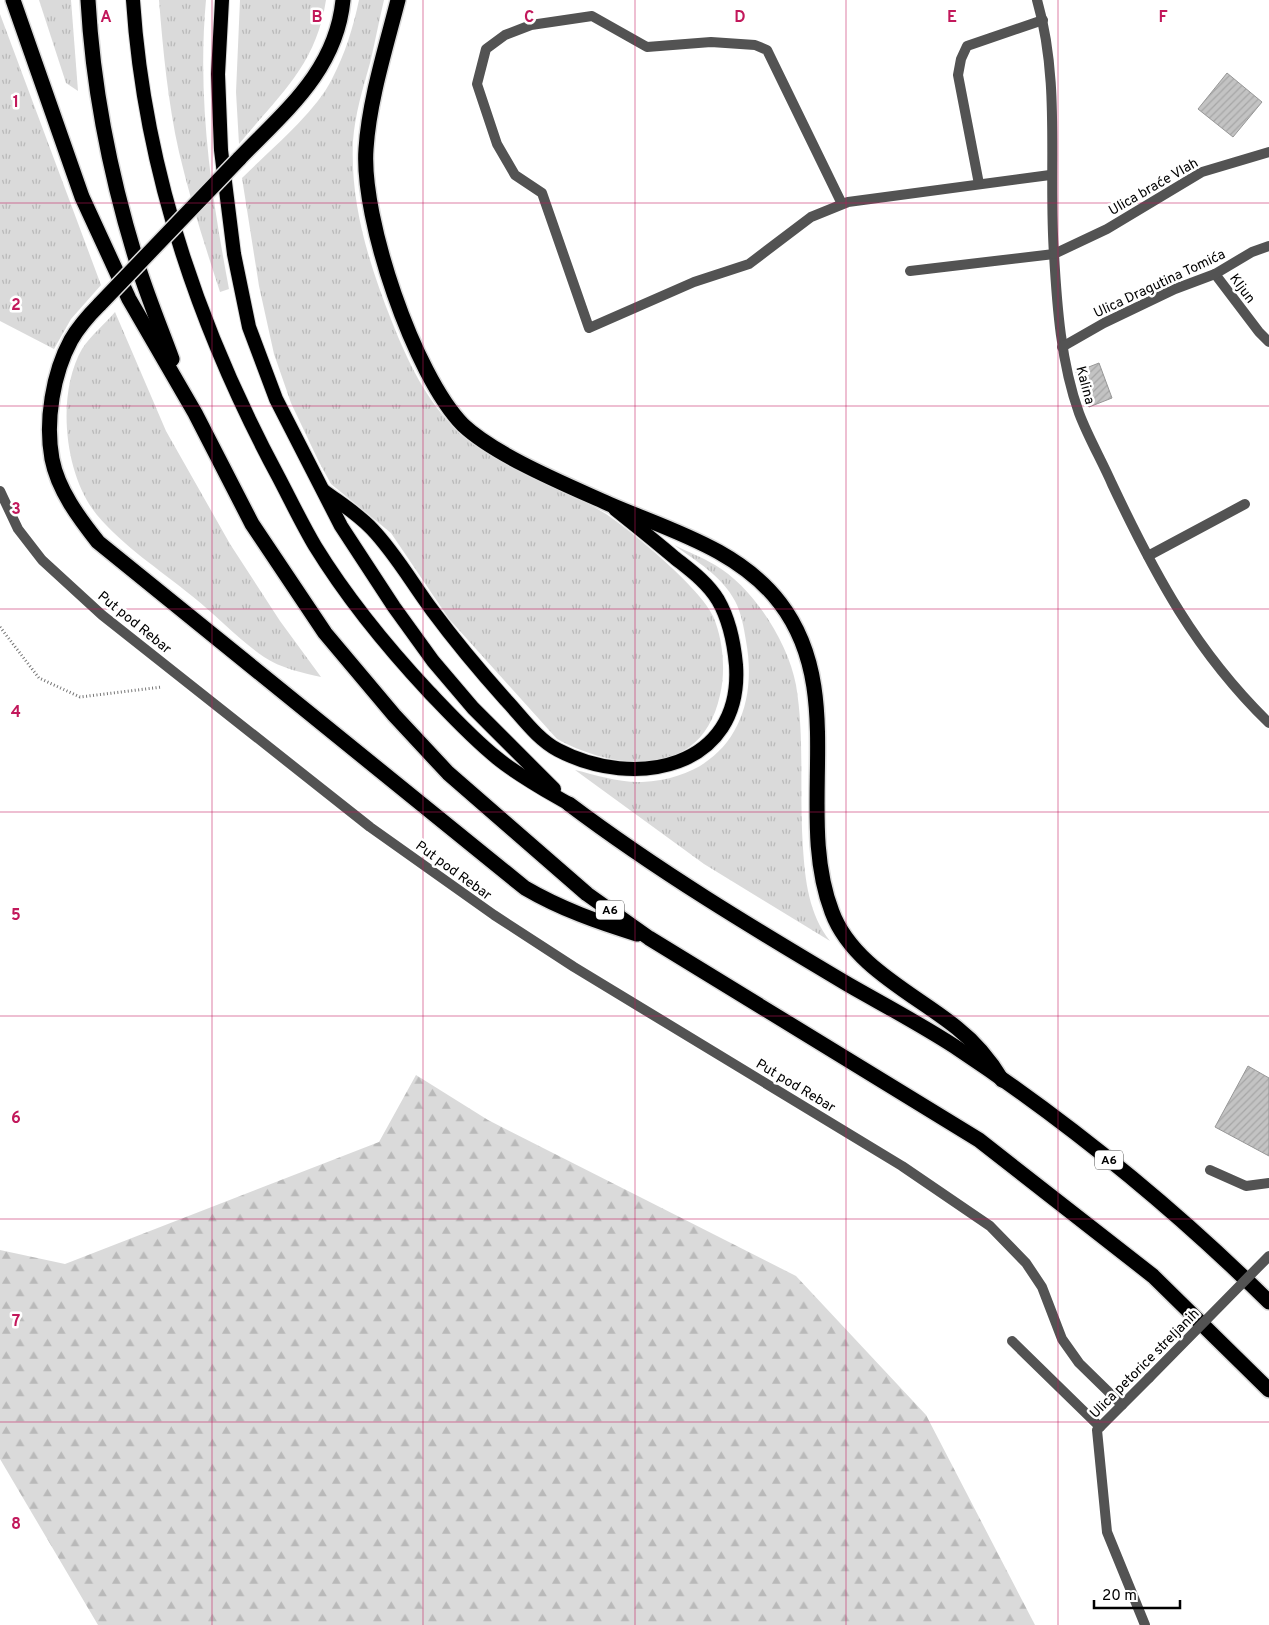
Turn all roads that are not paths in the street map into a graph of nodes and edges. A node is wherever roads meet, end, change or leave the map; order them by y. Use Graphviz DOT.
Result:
graph roads {
  1 [pos="13,0"];
  2 [pos="88,0"];
  3 [pos="133,0"];
  4 [pos="222,0"];
  5 [pos="343,0"];
  6 [pos="398,0"];
  7 [pos="1037,0"];
  8 [pos="1043,20"];
  9 [pos="1269,152"];
  10 [pos="1050,175"];
  11 [pos="979,184"];
  12 [pos="842,204"];
  13 [pos="1269,246"];
  14 [pos="1054,254"];
  15 [pos="910,271"];
  16 [pos="1215,274"];
  17 [pos="1269,342"];
  18 [pos="1062,347"];
  19 [pos="195,413"];
  20 [pos="322,489"];
  21 [pos="0,491"];
  22 [pos="609,504"];
  23 [pos="1245,504"];
  24 [pos="1148,556"];
  25 [pos="1269,723"];
  26 [pos="569,804"];
  27 [pos="649,938"];
  28 [pos="1002,1080"];
  29 [pos="1210,1170"];
  30 [pos="1269,1183"];
  31 [pos="1269,1256"];
  32 [pos="1269,1302"];
  33 [pos="1012,1341"];
  34 [pos="1269,1390"];
  35 [pos="1122,1405"];
  36 [pos="1100,1427"];
  37 [pos="1145,1625"];
  1 -- 19 [label="highway"];
  2 -- 19 [label="highway"];
  3 -- 26 [label="highway"];
  4 -- 20 [label="highway"];
  5 -- 27 [label="highway, bridge"];
  6 -- 22 [label="highway"];
  7 -- 8 [label="street, Kalina"];
  8 -- 10 [label="street, Kalina"];
  8 -- 11 [label="street"];
  9 -- 14 [label="street, Ulica braće Vlah"];
  10 -- 11 [label="street"];
  10 -- 14 [label="street, Kalina"];
  11 -- 12 [label="street"];
  12 -- 12 [label="street"];
  13 -- 16 [label="street, Ulica Dragutina Tomića"];
  14 -- 15 [label="street, Ulica braće Vlah"];
  14 -- 18 [label="street, Kalina"];
  16 -- 17 [label="street, Kljun"];
  16 -- 18 [label="street, Ulica Dragutina Tomića"];
  18 -- 24 [label="street, Kalina"];
  19 -- 27 [label="highway, A6"];
  20 -- 22 [label="highway"];
  20 -- 26 [label="highway"];
  21 -- 35 [label="street, Put pod Rebar"];
  22 -- 28 [label="highway"];
  23 -- 24 [label="street"];
  24 -- 25 [label="street, Kalina"];
  26 -- 28 [label="highway, A6"];
  27 -- 34 [label="highway, A6"];
  28 -- 32 [label="highway, A6"];
  29 -- 30 [label="street"];
  31 -- 35 [label="street, Ulica petorice streljanih, bridge"];
  33 -- 36 [label="street"];
  35 -- 36 [label="street, Ulica petorice streljanih"];
  36 -- 37 [label="street, Ulica petorice streljanih"];
}
